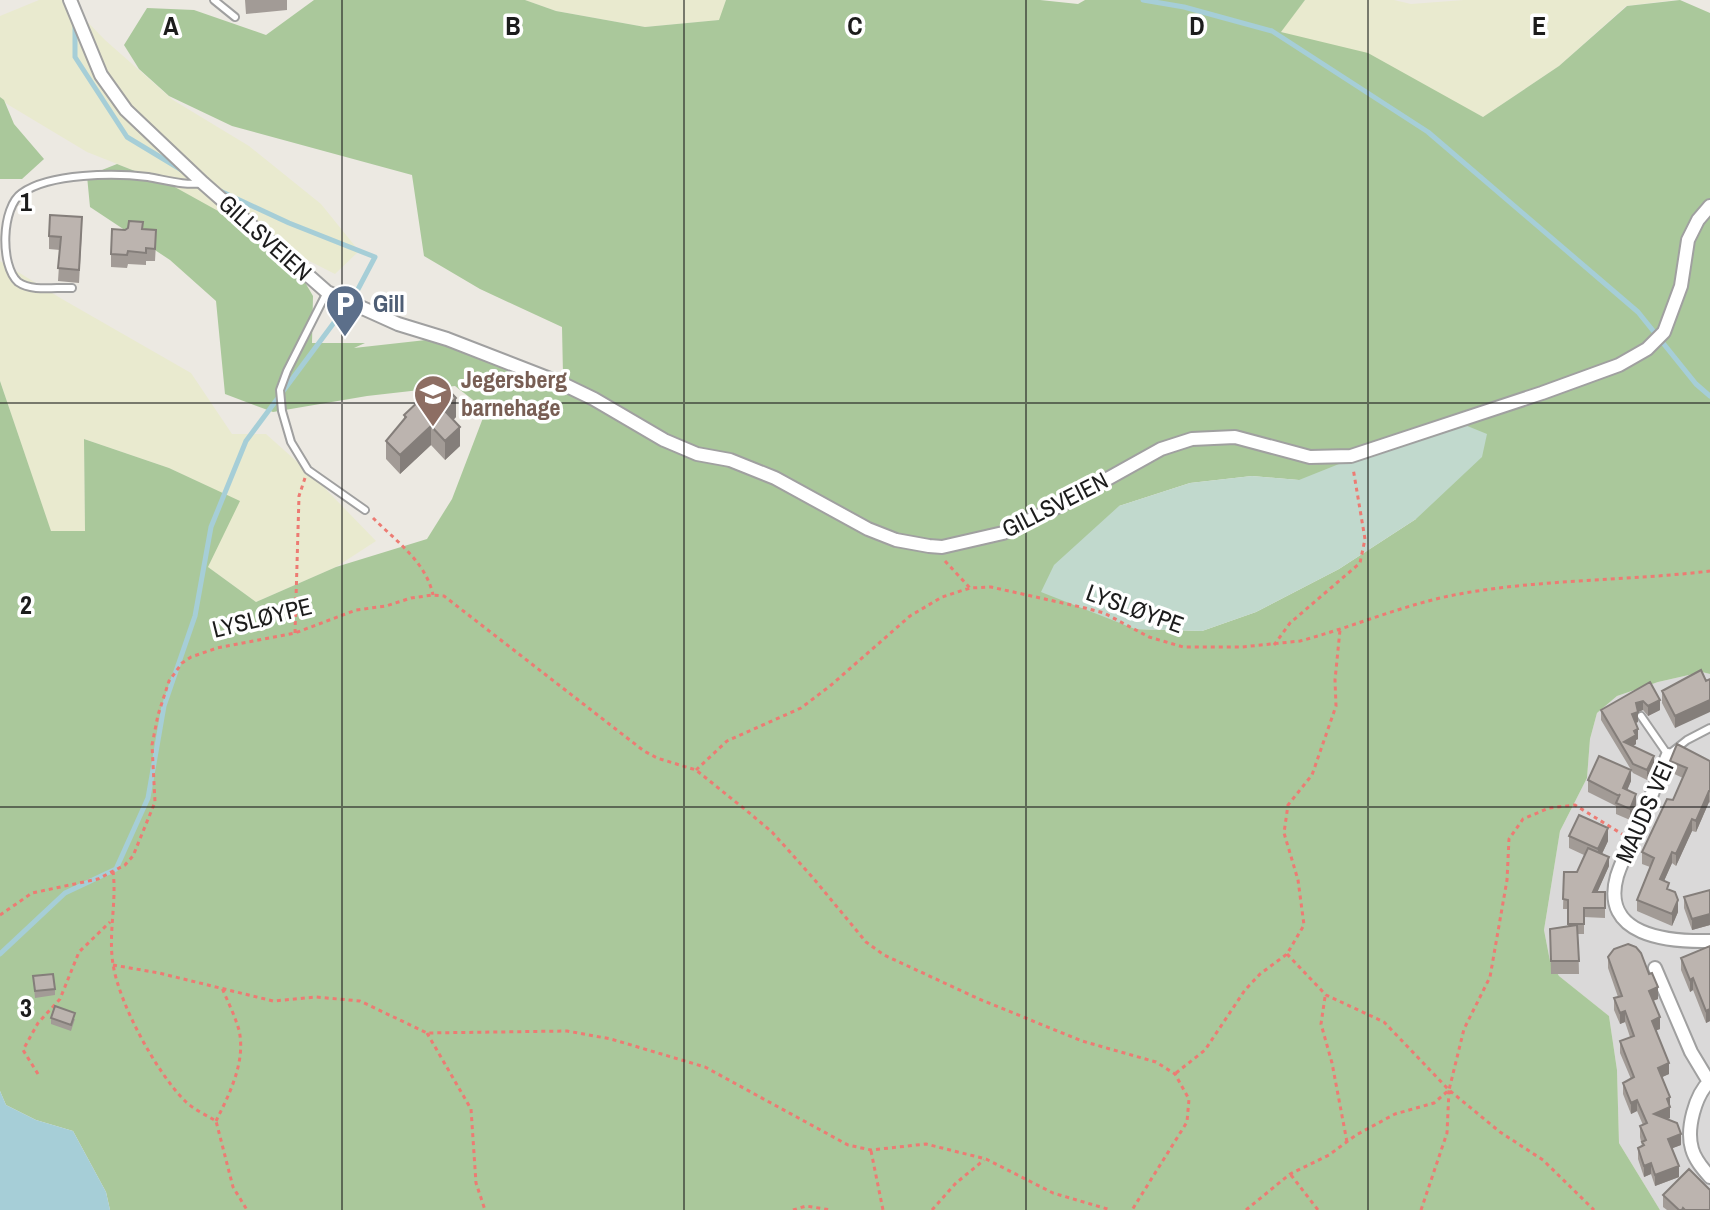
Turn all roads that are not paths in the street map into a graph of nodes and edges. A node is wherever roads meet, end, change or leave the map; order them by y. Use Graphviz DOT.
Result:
graph roads {
  1 [pos="70,0"];
  2 [pos="214,0"];
  3 [pos="235,17"];
  4 [pos="203,183"];
  5 [pos="1710,206"];
  6 [pos="72,288"];
  7 [pos="327,292"];
  8 [pos="365,510"];
  9 [pos="1641,716"];
  10 [pos="1710,728"];
  11 [pos="1668,755"];
  12 [pos="1710,941"];
  13 [pos="1655,968"];
  14 [pos="1709,1081"];
  15 [pos="1710,1177"];
  1 -- 4 [label="street, GILLSVEIEN"];
  2 -- 3 [label="lane"];
  4 -- 6 [label="lane, GILLSVEIEN"];
  4 -- 7 [label="street, GILLSVEIEN"];
  5 -- 7 [label="street, GILLSVEIEN"];
  7 -- 8 [label="lane, GILLSVEIEN"];
  9 -- 11 [label="lane"];
  10 -- 11 [label="lane, MAUDS VEI"];
  11 -- 12 [label="street, MAUDS VEI"];
  13 -- 14 [label="street"];
  14 -- 15 [label="street"];
}
